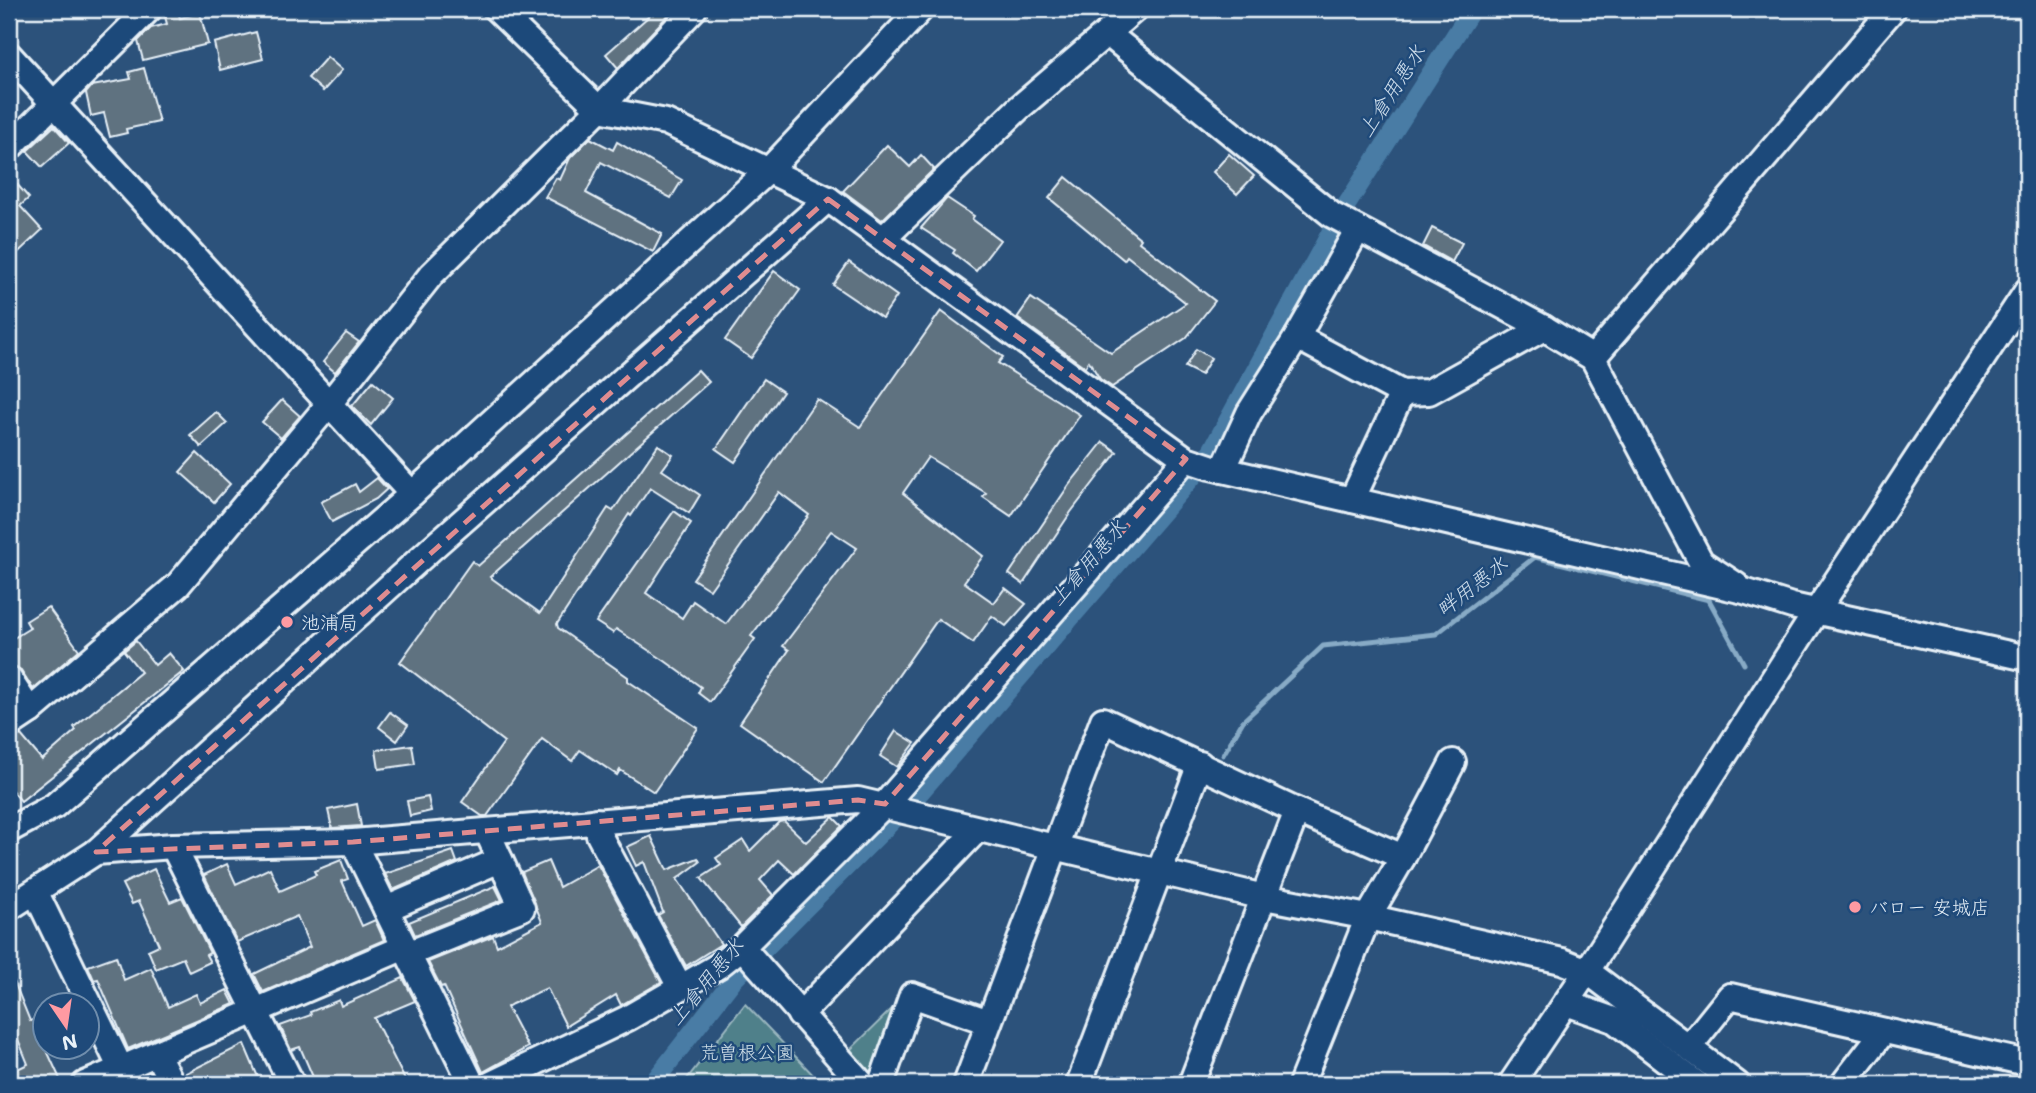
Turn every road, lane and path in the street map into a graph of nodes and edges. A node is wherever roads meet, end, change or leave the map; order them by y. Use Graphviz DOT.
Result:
graph roads {
  1 [pos="149,9"];
  2 [pos="496,9"];
  3 [pos="694,9"];
  4 [pos="921,9"];
  5 [pos="1135,9"];
  6 [pos="1893,9"];
  7 [pos="1107,33"];
  8 [pos="9,55"];
  9 [pos="53,104"];
  10 [pos="599,109"];
  11 [pos="9,148"];
  12 [pos="768,170"];
  13 [pos="828,199"];
  14 [pos="1346,223"];
  15 [pos="884,238"];
  16 [pos="2027,291"];
  17 [pos="1544,328"];
  18 [pos="1297,337"];
  19 [pos="1593,358"];
  20 [pos="1402,393"];
  21 [pos="329,404"];
  22 [pos="1186,459"];
  23 [pos="1217,468"];
  24 [pos="412,494"];
  25 [pos="1352,500"];
  26 [pos="1724,587"];
  27 [pos="1816,612"];
  28 [pos="2027,658"];
  29 [pos="9,680"];
  30 [pos="30,711"];
  31 [pos="9,725"];
  32 [pos="1453,762"];
  33 [pos="1200,764"];
  34 [pos="884,804"];
  35 [pos="1297,811"];
  36 [pos="596,821"];
  37 [pos="9,830"];
  38 [pos="977,830"];
  39 [pos="487,831"];
  40 [pos="353,842"];
  41 [pos="173,846"];
  42 [pos="1054,849"];
  43 [pos="96,852"];
  44 [pos="1403,857"];
  45 [pos="500,860"];
  46 [pos="1158,871"];
  47 [pos="36,893"];
  48 [pos="1264,897"];
  49 [pos="9,908"];
  50 [pos="386,909"];
  51 [pos="1368,917"];
  52 [pos="742,947"];
  53 [pos="407,951"];
  54 [pos="1587,971"];
  55 [pos="680,987"];
  56 [pos="1566,1003"];
  57 [pos="254,1013"];
  58 [pos="800,1015"];
  59 [pos="989,1022"];
  60 [pos="1883,1032"];
  61 [pos="1689,1047"];
  62 [pos="157,1054"];
  63 [pos="2027,1063"];
  64 [pos="121,1069"];
  65 [pos="85,1084"];
  66 [pos="172,1084"];
  67 [pos="292,1084"];
  68 [pos="472,1084"];
  69 [pos="491,1084"];
  70 [pos="862,1084"];
  71 [pos="881,1084"];
  72 [pos="966,1084"];
  73 [pos="1079,1084"];
  74 [pos="1191,1084"];
  75 [pos="1301,1084"];
  76 [pos="1511,1084"];
  77 [pos="1697,1084"];
  78 [pos="1737,1084"];
  79 [pos="1843,1084"];
  1 -- 9 [label="street"];
  2 -- 10 [label="street"];
  3 -- 10 [label="street"];
  4 -- 12 [label="street"];
  5 -- 7 [label="street"];
  6 -- 19 [label="street"];
  7 -- 14 [label="street"];
  7 -- 15 [label="street"];
  8 -- 9 [label="street"];
  9 -- 11 [label="street"];
  9 -- 21 [label="street"];
  10 -- 12 [label="street"];
  10 -- 21 [label="street"];
  12 -- 13 [label="street"];
  12 -- 24 [label="street"];
  13 -- 15 [label="street"];
  13 -- 43 [label="street"];
  14 -- 17 [label="street"];
  14 -- 18 [label="street"];
  15 -- 22 [label="street"];
  16 -- 27 [label="street"];
  17 -- 19 [label="street"];
  17 -- 20 [label="street"];
  18 -- 20 [label="street"];
  18 -- 23 [label="street"];
  19 -- 26 [label="street"];
  20 -- 25 [label="street"];
  21 -- 24 [label="street"];
  21 -- 30 [label="street"];
  22 -- 23 [label="street"];
  22 -- 34 [label="street"];
  23 -- 25 [label="street"];
  24 -- 37 [label="street"];
  25 -- 26 [label="street"];
  26 -- 27 [label="street"];
  27 -- 28 [label="street"];
  27 -- 54 [label="street"];
  29 -- 30 [label="street"];
  30 -- 31 [label="street"];
  32 -- 44 [label="street"];
  33 -- 35 [label="street"];
  33 -- 42 [label="street"];
  33 -- 46 [label="street"];
  34 -- 36 [label="street"];
  34 -- 38 [label="street"];
  34 -- 52 [label="street"];
  35 -- 44 [label="street"];
  35 -- 48 [label="street"];
  36 -- 39 [label="street"];
  36 -- 55 [label="street"];
  38 -- 42 [label="street"];
  38 -- 58 [label="street"];
  39 -- 40 [label="street"];
  39 -- 45 [label="street"];
  40 -- 41 [label="street"];
  40 -- 50 [label="street"];
  41 -- 43 [label="street"];
  41 -- 57 [label="street"];
  42 -- 46 [label="street"];
  42 -- 59 [label="street"];
  43 -- 47 [label="street"];
  44 -- 51 [label="street"];
  45 -- 50 [label="street"];
  45 -- 53 [label="street"];
  46 -- 48 [label="street"];
  46 -- 73 [label="street"];
  47 -- 49 [label="street"];
  47 -- 64 [label="street"];
  48 -- 51 [label="street"];
  48 -- 74 [label="street"];
  50 -- 53 [label="street"];
  51 -- 54 [label="street"];
  51 -- 75 [label="street"];
  52 -- 55 [label="street"];
  52 -- 58 [label="street"];
  53 -- 57 [label="street"];
  53 -- 68 [label="street"];
  54 -- 56 [label="street"];
  54 -- 61 [label="street"];
  55 -- 69 [label="street"];
  56 -- 76 [label="street"];
  56 -- 77 [label="street"];
  57 -- 62 [label="street"];
  57 -- 67 [label="street"];
  58 -- 70 [label="street"];
  59 -- 71 [label="street"];
  59 -- 72 [label="street"];
  60 -- 61 [label="street"];
  60 -- 63 [label="street"];
  60 -- 79 [label="street"];
  61 -- 78 [label="street"];
  62 -- 64 [label="street"];
  62 -- 66 [label="street"];
  64 -- 65 [label="street"];
}
